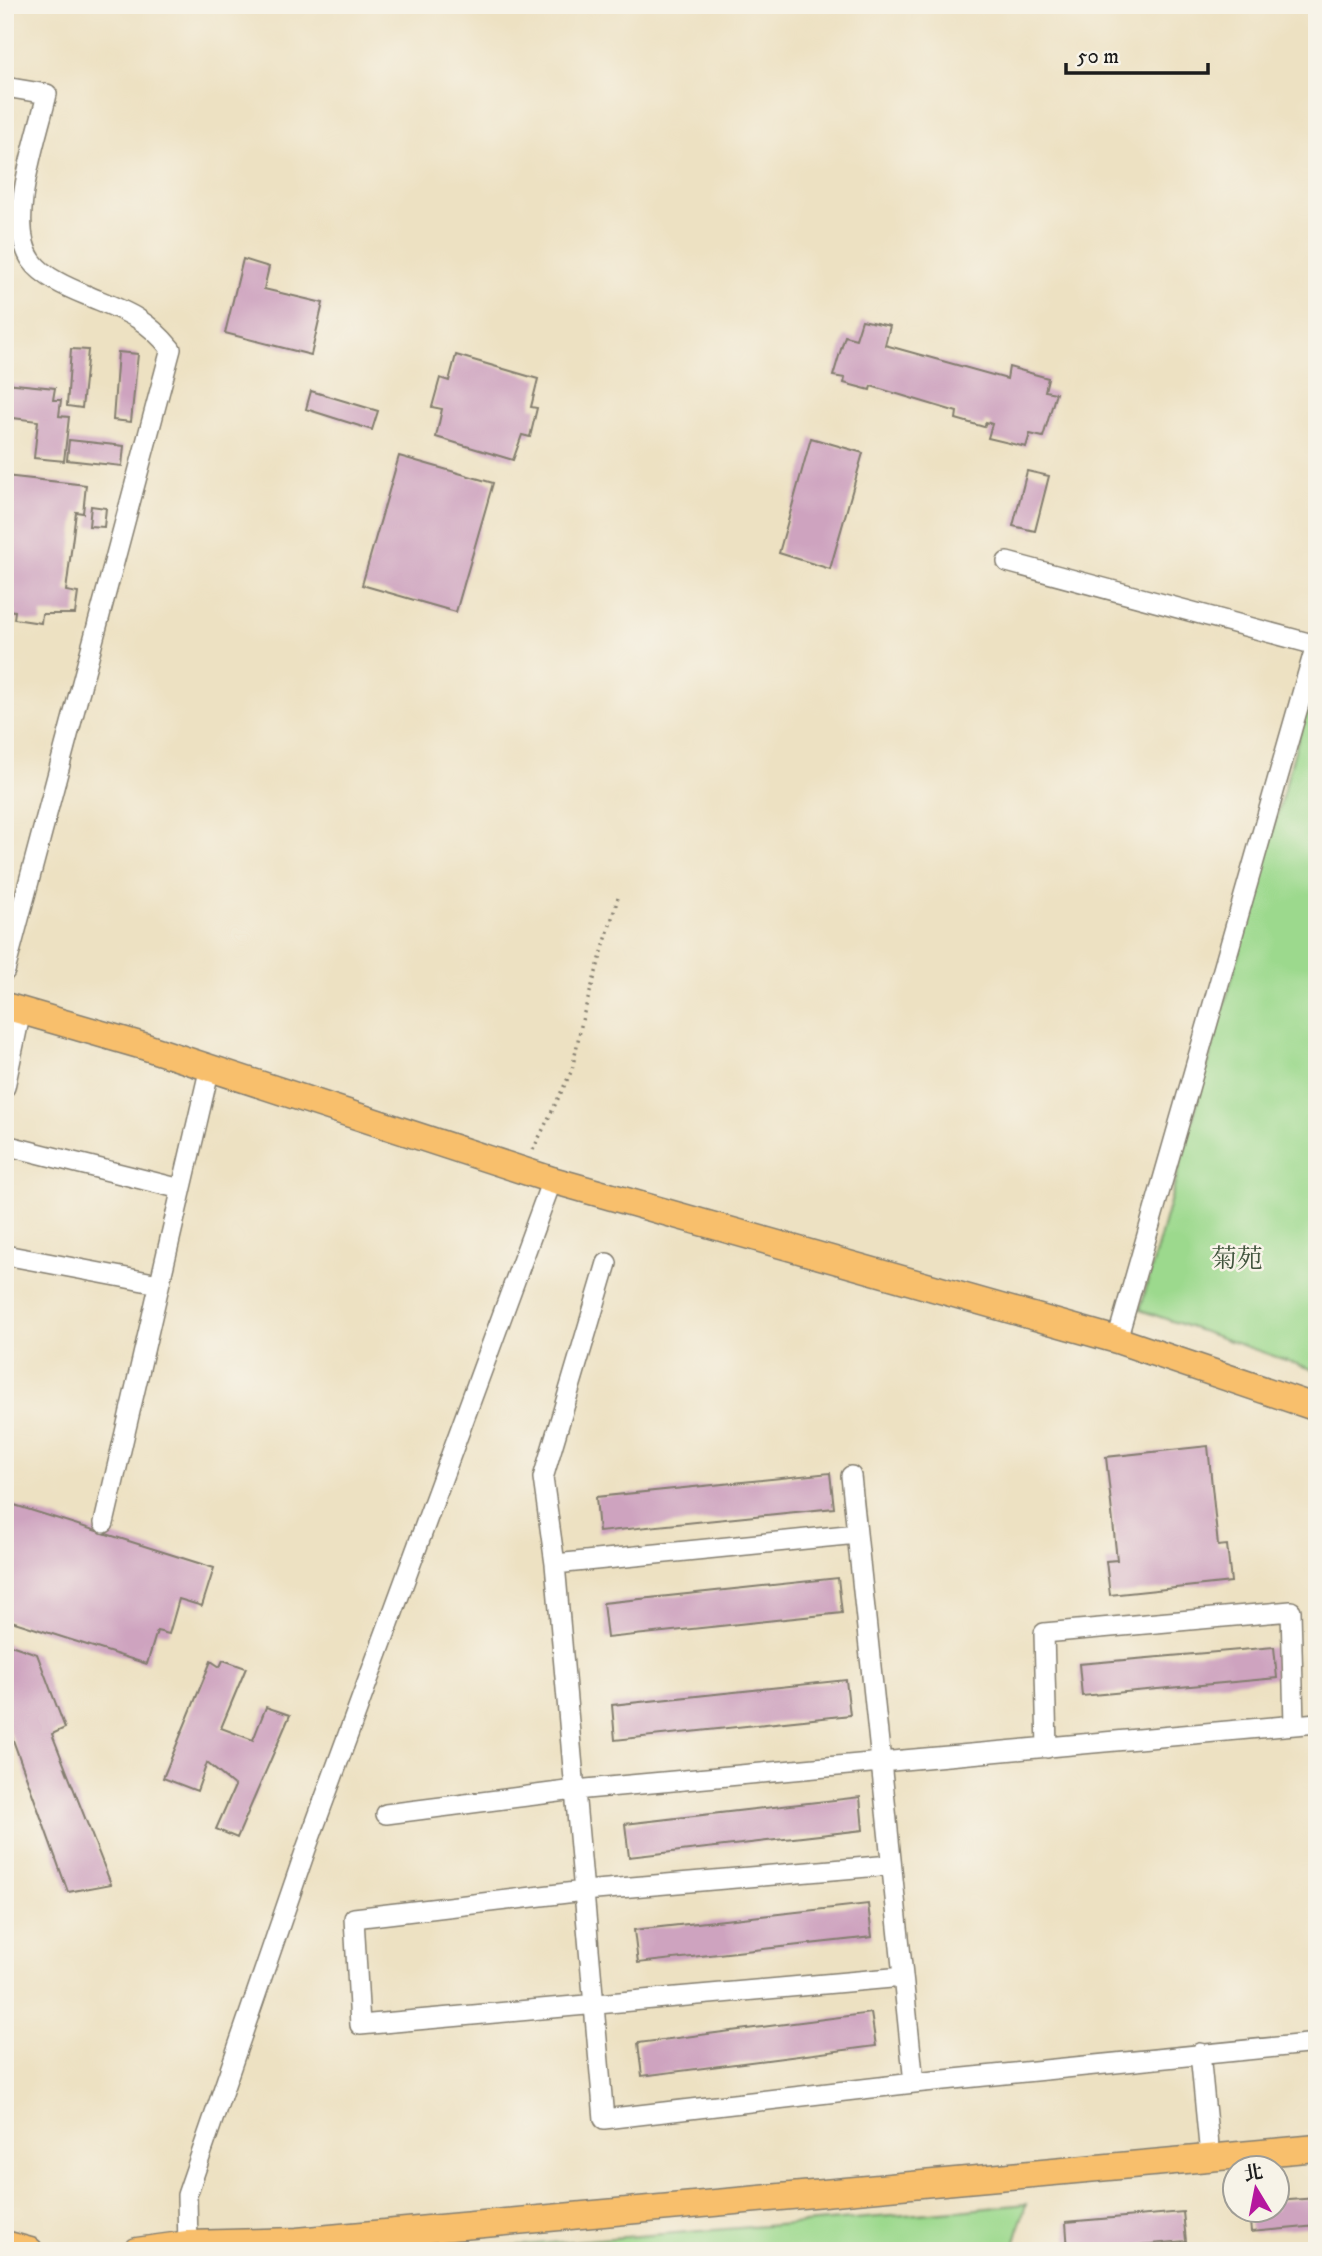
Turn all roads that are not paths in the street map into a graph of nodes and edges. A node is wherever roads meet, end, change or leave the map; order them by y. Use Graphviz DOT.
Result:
graph roads {
  1 [pos="5,87"];
  2 [pos="1007,562"];
  3 [pos="1316,643"];
  4 [pos="5,971"];
  5 [pos="13,1008"];
  6 [pos="210,1067"];
  7 [pos="5,1087"];
  8 [pos="5,1144"];
  9 [pos="552,1180"];
  10 [pos="181,1189"];
  11 [pos="5,1255"];
  12 [pos="607,1263"];
  13 [pos="159,1284"];
  14 [pos="1117,1339"];
  15 [pos="1317,1408"];
  16 [pos="851,1476"];
  17 [pos="104,1523"];
  18 [pos="857,1534"];
  19 [pos="555,1564"];
  20 [pos="1317,1723"];
  21 [pos="1293,1724"];
  22 [pos="1047,1748"];
  23 [pos="881,1762"];
  24 [pos="575,1790"];
  25 [pos="386,1814"];
  26 [pos="891,1866"];
  27 [pos="584,1891"];
  28 [pos="903,1977"];
  29 [pos="594,2006"];
  30 [pos="1317,2043"];
  31 [pos="1200,2053"];
  32 [pos="914,2083"];
  33 [pos="1317,2147"];
  34 [pos="1210,2156"];
  35 [pos="5,2244"];
  36 [pos="188,2247"];
  37 [pos="30,2251"];
  38 [pos="137,2251"];
  1 -- 4 [label="street"];
  2 -- 3 [label="street"];
  3 -- 14 [label="street"];
  5 -- 6 [label="main road"];
  5 -- 7 [label="street"];
  6 -- 9 [label="main road"];
  6 -- 10 [label="street"];
  8 -- 10 [label="street"];
  9 -- 14 [label="main road"];
  9 -- 36 [label="street"];
  10 -- 13 [label="street"];
  11 -- 13 [label="street"];
  12 -- 19 [label="street"];
  13 -- 17 [label="street"];
  14 -- 15 [label="main road"];
  16 -- 18 [label="street"];
  18 -- 19 [label="street"];
  18 -- 23 [label="street"];
  19 -- 24 [label="street"];
  20 -- 21 [label="street"];
  21 -- 22 [label="street"];
  21 -- 22 [label="street"];
  22 -- 23 [label="street"];
  23 -- 24 [label="street"];
  23 -- 26 [label="street"];
  24 -- 25 [label="street"];
  24 -- 27 [label="street"];
  26 -- 27 [label="street"];
  26 -- 28 [label="street"];
  27 -- 29 [label="street"];
  27 -- 29 [label="street"];
  28 -- 29 [label="street"];
  28 -- 32 [label="street"];
  29 -- 32 [label="street"];
  30 -- 31 [label="street"];
  31 -- 32 [label="street"];
  31 -- 34 [label="street"];
  33 -- 34 [label="main road"];
  34 -- 36 [label="main road"];
  35 -- 37 [label="main road"];
  36 -- 38 [label="main road"];
}
